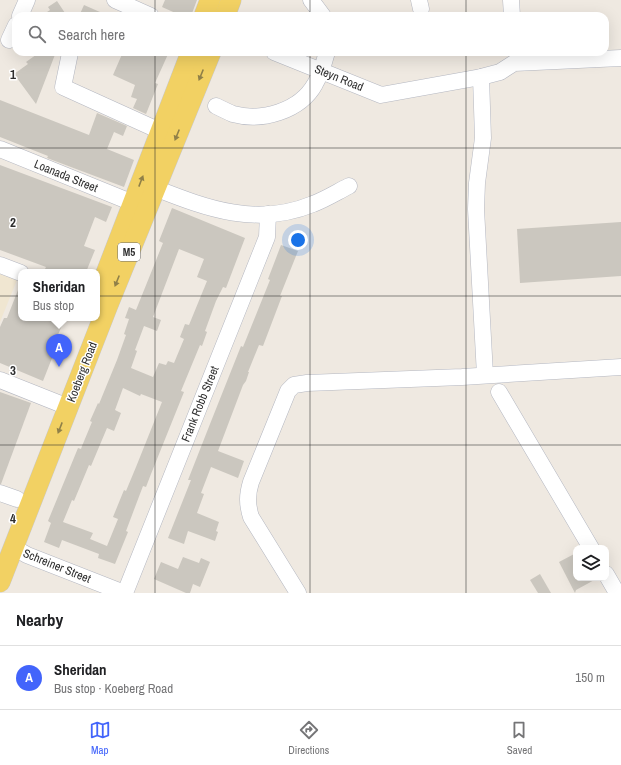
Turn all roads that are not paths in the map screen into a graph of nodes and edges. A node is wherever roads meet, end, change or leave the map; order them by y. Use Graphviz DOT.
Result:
graph roads {
  1 [pos="27,0"];
  2 [pos="115,0"];
  3 [pos="210,0"];
  4 [pos="231,0"];
  5 [pos="311,0"];
  6 [pos="511,0"];
  7 [pos="22,12"];
  8 [pos="142,12"];
  9 [pos="206,12"];
  10 [pos="226,12"];
  11 [pos="320,12"];
  12 [pos="512,12"];
  13 [pos="12,35"];
  14 [pos="10,40"];
  15 [pos="69,56"];
  16 [pos="189,56"];
  17 [pos="209,56"];
  18 [pos="284,56"];
  19 [pos="326,56"];
  20 [pos="514,58"];
  21 [pos="621,58"];
  22 [pos="321,70"];
  23 [pos="481,77"];
  24 [pos="216,106"];
  25 [pos="160,131"];
  26 [pos="0,149"];
  27 [pos="349,186"];
  28 [pos="155,188"];
  29 [pos="133,203"];
  30 [pos="268,214"];
  31 [pos="0,265"];
  32 [pos="18,272"];
  33 [pos="101,301"];
  34 [pos="87,321"];
  35 [pos="93,321"];
  36 [pos="621,367"];
  37 [pos="485,375"];
  38 [pos="0,380"];
  39 [pos="499,392"];
  40 [pos="62,404"];
  41 [pos="9,496"];
  42 [pos="6,545"];
  43 [pos="589,545"];
  44 [pos="609,579"];
  45 [pos="0,582"];
  46 [pos="125,593"];
  47 [pos="298,593"];
  48 [pos="617,593"];
  1 -- 7 [label="street"];
  2 -- 8 [label="street"];
  3 -- 9 [label="main road"];
  4 -- 10 [label="main road"];
  5 -- 11 [label="street"];
  6 -- 12 [label="street"];
  13 -- 14 [label="street"];
  15 -- 25 [label="street"];
  16 -- 25 [label="main road, Koeberg Road / M5"];
  17 -- 28 [label="main road, Koeberg Road / M5, one-way"];
  18 -- 22 [label="street, Steyn Road"];
  19 -- 22 [label="street"];
  20 -- 21 [label="street"];
  20 -- 23 [label="street"];
  22 -- 23 [label="street, Steyn Road"];
  22 -- 24 [label="street"];
  23 -- 37 [label="street"];
  29 -- 25 [label="main road, Koeberg Road / M5, one-way"];
  26 -- 29 [label="street, Loanada Street"];
  27 -- 30 [label="street"];
  28 -- 30 [label="street"];
  28 -- 33 [label="main road, Koeberg Road / M5, one-way"];
  29 -- 33 [label="main road, Koeberg Road / M5"];
  30 -- 46 [label="street, Frank Robb Street"];
  31 -- 32 [label="street"];
  34 -- 40 [label="main road, Koeberg Road / M5"];
  35 -- 40 [label="main road, Koeberg Road / M5"];
  36 -- 37 [label="street"];
  37 -- 47 [label="street"];
  38 -- 40 [label="street"];
  39 -- 43 [label="street"];
  40 -- 41 [label="main road, Koeberg Road / M5"];
  40 -- 42 [label="main road, Koeberg Road / M5, one-way"];
  41 -- 42 [label="main road, Koeberg Road / M5"];
  42 -- 45 [label="main road, Koeberg Road / M5"];
  42 -- 46 [label="street, Schreiner Street"];
  44 -- 48 [label="street"];
}
